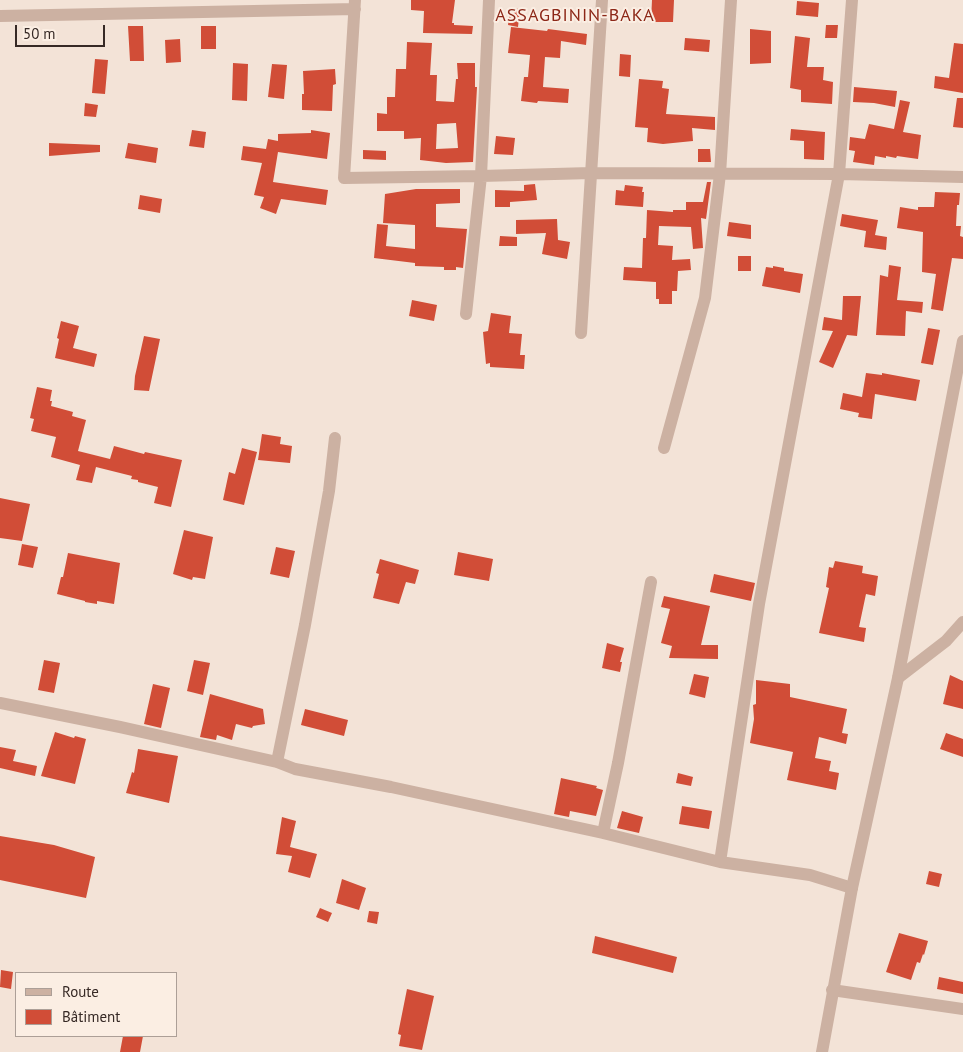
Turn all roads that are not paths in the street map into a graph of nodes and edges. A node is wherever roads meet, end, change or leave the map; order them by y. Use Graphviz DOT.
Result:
graph roads {
  1 [pos="489,0"];
  2 [pos="602,0"];
  3 [pos="731,0"];
  4 [pos="852,0"];
  5 [pos="355,4"];
  6 [pos="0,16"];
  7 [pos="591,173"];
  8 [pos="720,174"];
  9 [pos="839,174"];
  10 [pos="481,176"];
  11 [pos="963,177"];
  12 [pos="466,314"];
  13 [pos="581,333"];
  14 [pos="963,341"];
  15 [pos="336,438"];
  16 [pos="664,448"];
  17 [pos="651,582"];
  18 [pos="963,622"];
  19 [pos="898,678"];
  20 [pos="0,703"];
  21 [pos="277,762"];
  22 [pos="602,833"];
  23 [pos="720,862"];
  24 [pos="852,888"];
  25 [pos="832,990"];
  26 [pos="963,1009"];
  27 [pos="822,1052"];
  1 -- 10 [label="street"];
  2 -- 7 [label="street"];
  3 -- 8 [label="street"];
  4 -- 9 [label="street"];
  5 -- 6 [label="street"];
  5 -- 10 [label="street"];
  7 -- 8 [label="street"];
  7 -- 10 [label="street"];
  7 -- 13 [label="street"];
  8 -- 9 [label="street"];
  8 -- 16 [label="street"];
  9 -- 11 [label="street"];
  9 -- 23 [label="street"];
  10 -- 12 [label="street"];
  14 -- 19 [label="street"];
  15 -- 21 [label="street"];
  17 -- 22 [label="street"];
  18 -- 19 [label="street"];
  19 -- 24 [label="street"];
  20 -- 21 [label="street"];
  21 -- 22 [label="street"];
  22 -- 23 [label="street"];
  23 -- 24 [label="street"];
  24 -- 25 [label="street"];
  25 -- 26 [label="street"];
  25 -- 27 [label="street"];
}
